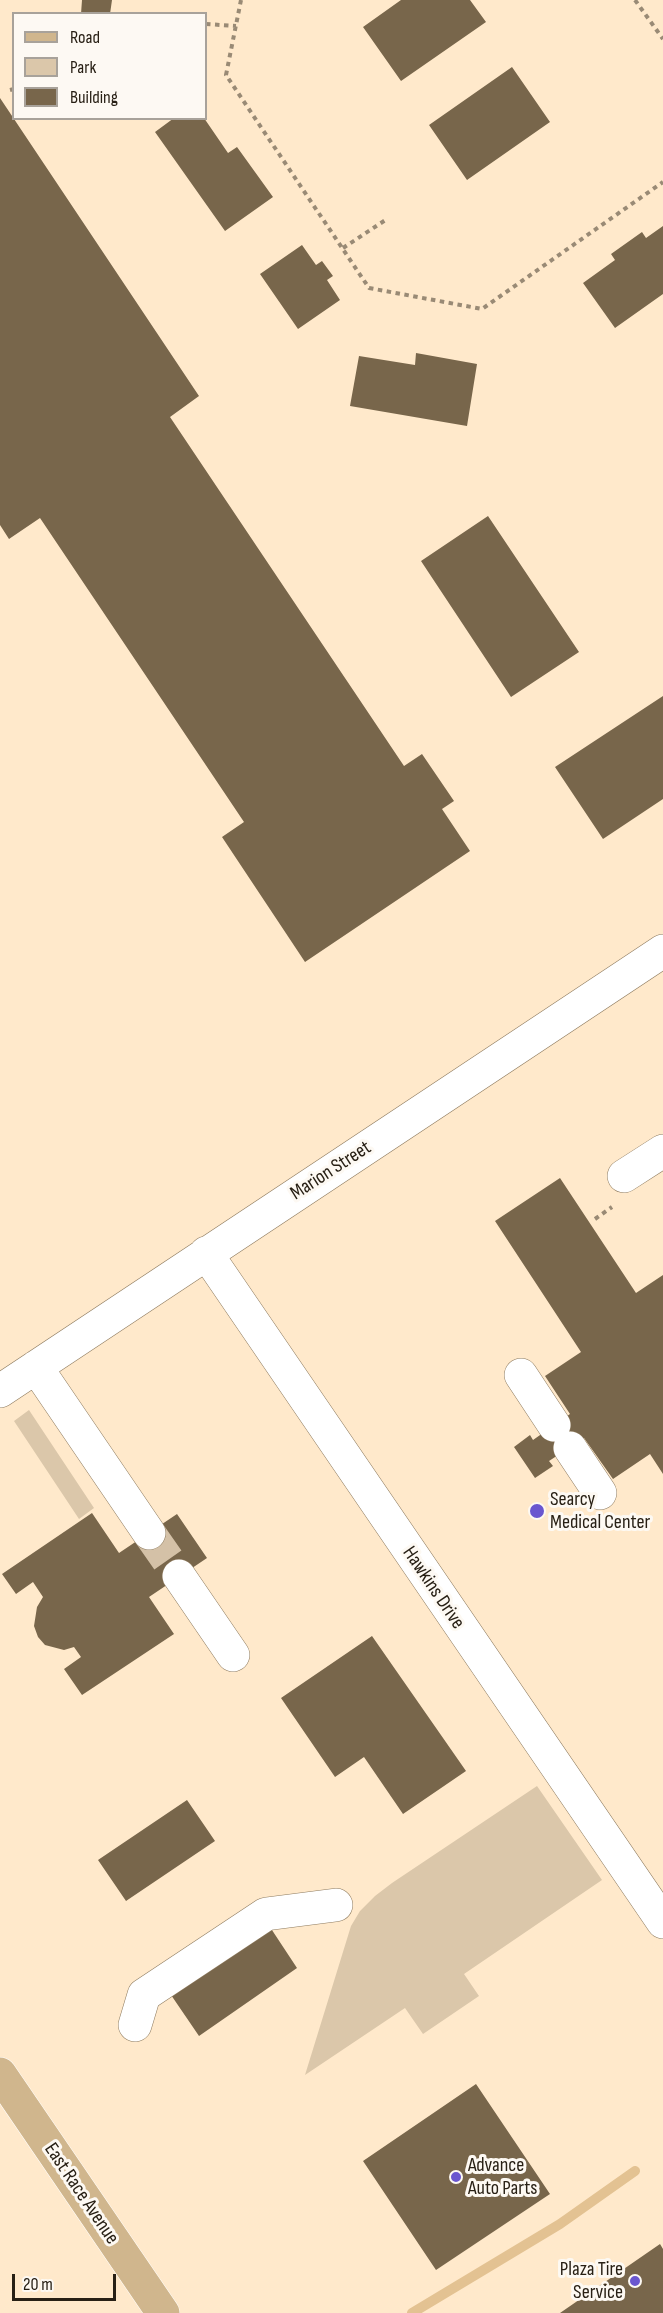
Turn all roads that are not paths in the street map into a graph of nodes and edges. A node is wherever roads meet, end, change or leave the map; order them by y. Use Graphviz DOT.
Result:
graph roads {
  1 [pos="663,951"];
  2 [pos="663,1151"];
  3 [pos="624,1176"];
  4 [pos="206,1253"];
  5 [pos="36,1367"];
  6 [pos="521,1375"];
  7 [pos="0,1391"];
  8 [pos="600,1493"];
  9 [pos="149,1533"];
  10 [pos="179,1576"];
  11 [pos="233,1655"];
  12 [pos="336,1905"];
  13 [pos="663,1922"];
  14 [pos="135,2025"];
  15 [pos="0,2074"];
  16 [pos="163,2313"];
  1 -- 4 [label="street, Marion Street"];
  2 -- 3 [label="street"];
  4 -- 5 [label="street, Marion Street"];
  4 -- 13 [label="street, Hawkins Drive"];
  5 -- 7 [label="street, Marion Street"];
  5 -- 9 [label="street"];
  6 -- 8 [label="street"];
  10 -- 11 [label="street"];
  12 -- 14 [label="street"];
  15 -- 16 [label="main road, East Race Avenue"];
}
